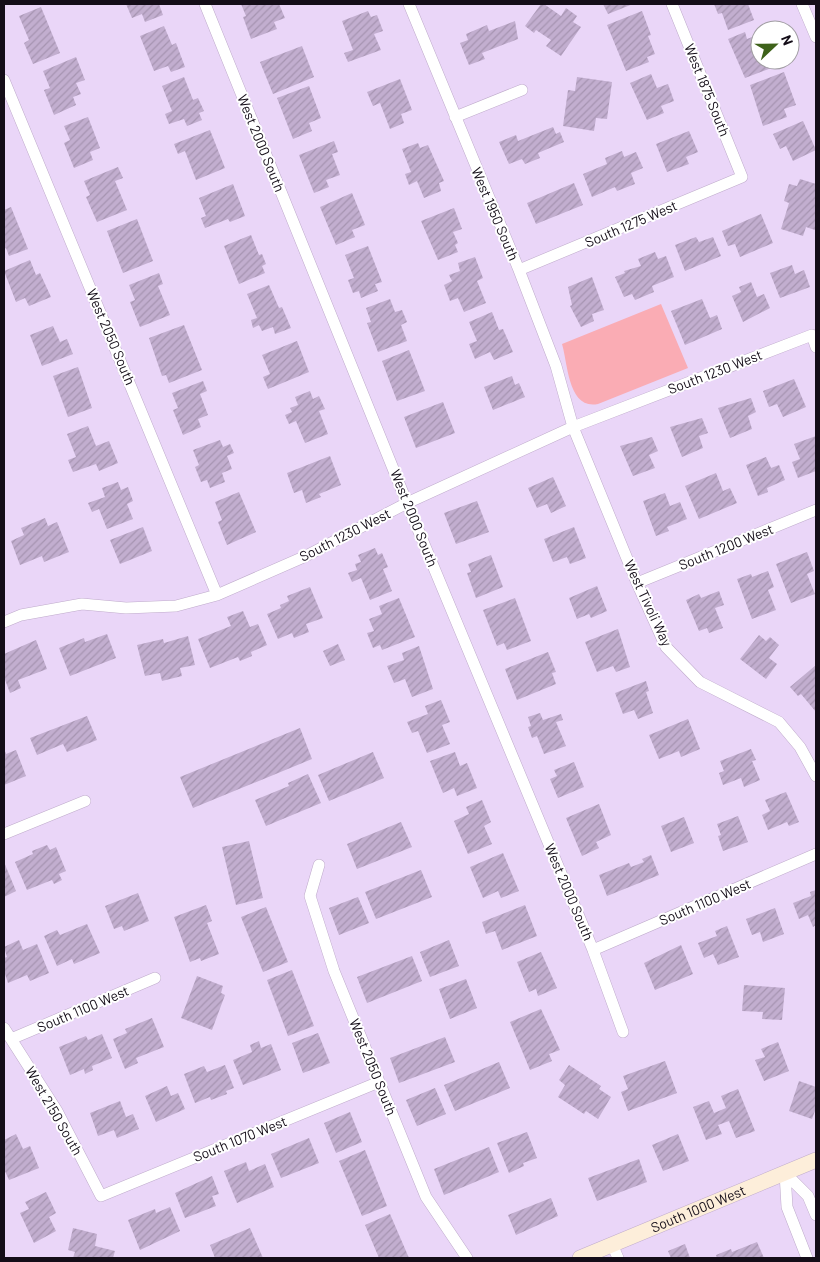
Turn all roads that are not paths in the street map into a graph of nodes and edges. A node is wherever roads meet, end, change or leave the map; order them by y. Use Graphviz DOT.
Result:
graph roads {
  1 [pos="204,4"];
  2 [pos="409,4"];
  3 [pos="672,4"];
  4 [pos="802,4"];
  5 [pos="816,37"];
  6 [pos="4,80"];
  7 [pos="522,90"];
  8 [pos="455,117"];
  9 [pos="742,177"];
  10 [pos="519,270"];
  11 [pos="816,347"];
  12 [pos="573,427"];
  13 [pos="408,504"];
  14 [pos="816,510"];
  15 [pos="637,583"];
  16 [pos="217,595"];
  17 [pos="4,622"];
  18 [pos="816,776"];
  19 [pos="85,801"];
  20 [pos="4,834"];
  21 [pos="816,854"];
  22 [pos="319,865"];
  23 [pos="593,950"];
  24 [pos="155,978"];
  25 [pos="4,1028"];
  26 [pos="623,1032"];
  27 [pos="11,1039"];
  28 [pos="379,1082"];
  29 [pos="816,1160"];
  30 [pos="785,1173"];
  31 [pos="101,1196"];
  32 [pos="816,1215"];
  33 [pos="615,1251"];
  34 [pos="467,1258"];
  35 [pos="580,1258"];
  36 [pos="807,1258"];
  1 -- 13 [label="street, West 2000 South"];
  2 -- 8 [label="street, West 1950 South"];
  3 -- 9 [label="street, West 1875 South"];
  4 -- 5 [label="street"];
  6 -- 16 [label="street, West 2050 South"];
  7 -- 8 [label="street"];
  8 -- 10 [label="street, West 1950 South"];
  9 -- 10 [label="street, South 1275 West"];
  10 -- 12 [label="street, West 1950 South"];
  11 -- 12 [label="street, South 1230 West"];
  12 -- 13 [label="street, South 1230 West"];
  12 -- 15 [label="street, West Tivoli Way"];
  13 -- 16 [label="street, South 1230 West"];
  13 -- 23 [label="street, West 2000 South"];
  14 -- 15 [label="street, South 1200 West"];
  15 -- 18 [label="street, West Tivoli Way"];
  16 -- 17 [label="street, South 1230 West"];
  19 -- 20 [label="street"];
  21 -- 23 [label="street, South 1100 West"];
  22 -- 28 [label="street, West 2050 South"];
  23 -- 26 [label="street, West 2000 South"];
  24 -- 27 [label="street, South 1100 West"];
  25 -- 27 [label="street, West 2150 South"];
  27 -- 31 [label="street, West 2150 South"];
  28 -- 31 [label="street, South 1070 West"];
  28 -- 34 [label="street, West 2050 South"];
  29 -- 30 [label="main road, South 1000 West"];
  30 -- 32 [label="street"];
  30 -- 33 [label="main road, South 1000 West"];
  30 -- 36 [label="street"];
  33 -- 35 [label="main road, South 1000 West"];
}
